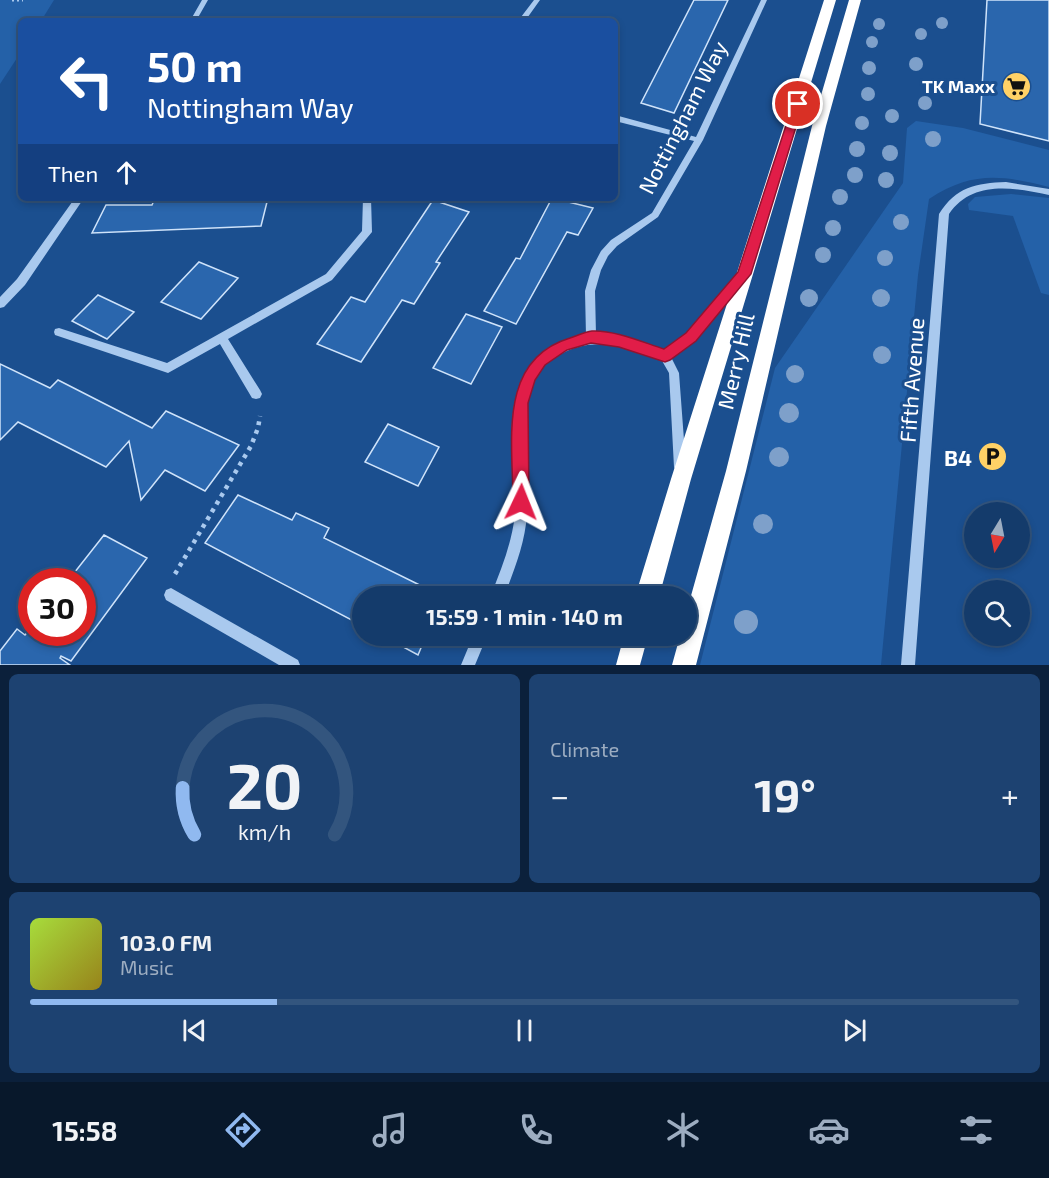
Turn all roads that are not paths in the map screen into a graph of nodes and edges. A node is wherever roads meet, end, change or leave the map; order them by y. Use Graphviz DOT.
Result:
graph roads {
  1 [pos="205,0"];
  2 [pos="537,0"];
  3 [pos="764,0"];
  4 [pos="830,0"];
  5 [pos="855,0"];
  6 [pos="195,18"];
  7 [pos="523,18"];
  8 [pos="618,119"];
  9 [pos="699,140"];
  10 [pos="1049,192"];
  11 [pos="78,201"];
  12 [pos="368,201"];
  13 [pos="744,274"];
  14 [pos="0,304"];
  15 [pos="59,332"];
  16 [pos="591,337"];
  17 [pos="222,338"];
  18 [pos="665,356"];
  19 [pos="256,394"];
  20 [pos="681,479"];
  21 [pos="501,586"];
  22 [pos="650,586"];
  23 [pos="171,595"];
  24 [pos="476,646"];
  25 [pos="633,646"];
  26 [pos="293,665"];
  27 [pos="468,665"];
  28 [pos="628,665"];
  29 [pos="684,665"];
  30 [pos="908,665"];
  1 -- 6 [label="street"];
  2 -- 7 [label="street"];
  3 -- 9 [label="street, Nottingham Way"];
  4 -- 13 [label="highway, Merry Hill"];
  5 -- 29 [label="highway, Merry Hill"];
  8 -- 9 [label="street"];
  9 -- 16 [label="street, Nottingham Way"];
  10 -- 30 [label="street, Fifth Avenue"];
  11 -- 14 [label="street"];
  12 -- 17 [label="street"];
  13 -- 18 [label="street"];
  13 -- 20 [label="highway, Merry Hill"];
  15 -- 17 [label="street"];
  16 -- 18 [label="street"];
  16 -- 21 [label="street"];
  17 -- 19 [label="street"];
  18 -- 20 [label="street"];
  20 -- 22 [label="highway, Merry Hill"];
  23 -- 26 [label="street"];
  24 -- 27 [label="street"];
  25 -- 28 [label="highway"];
}
